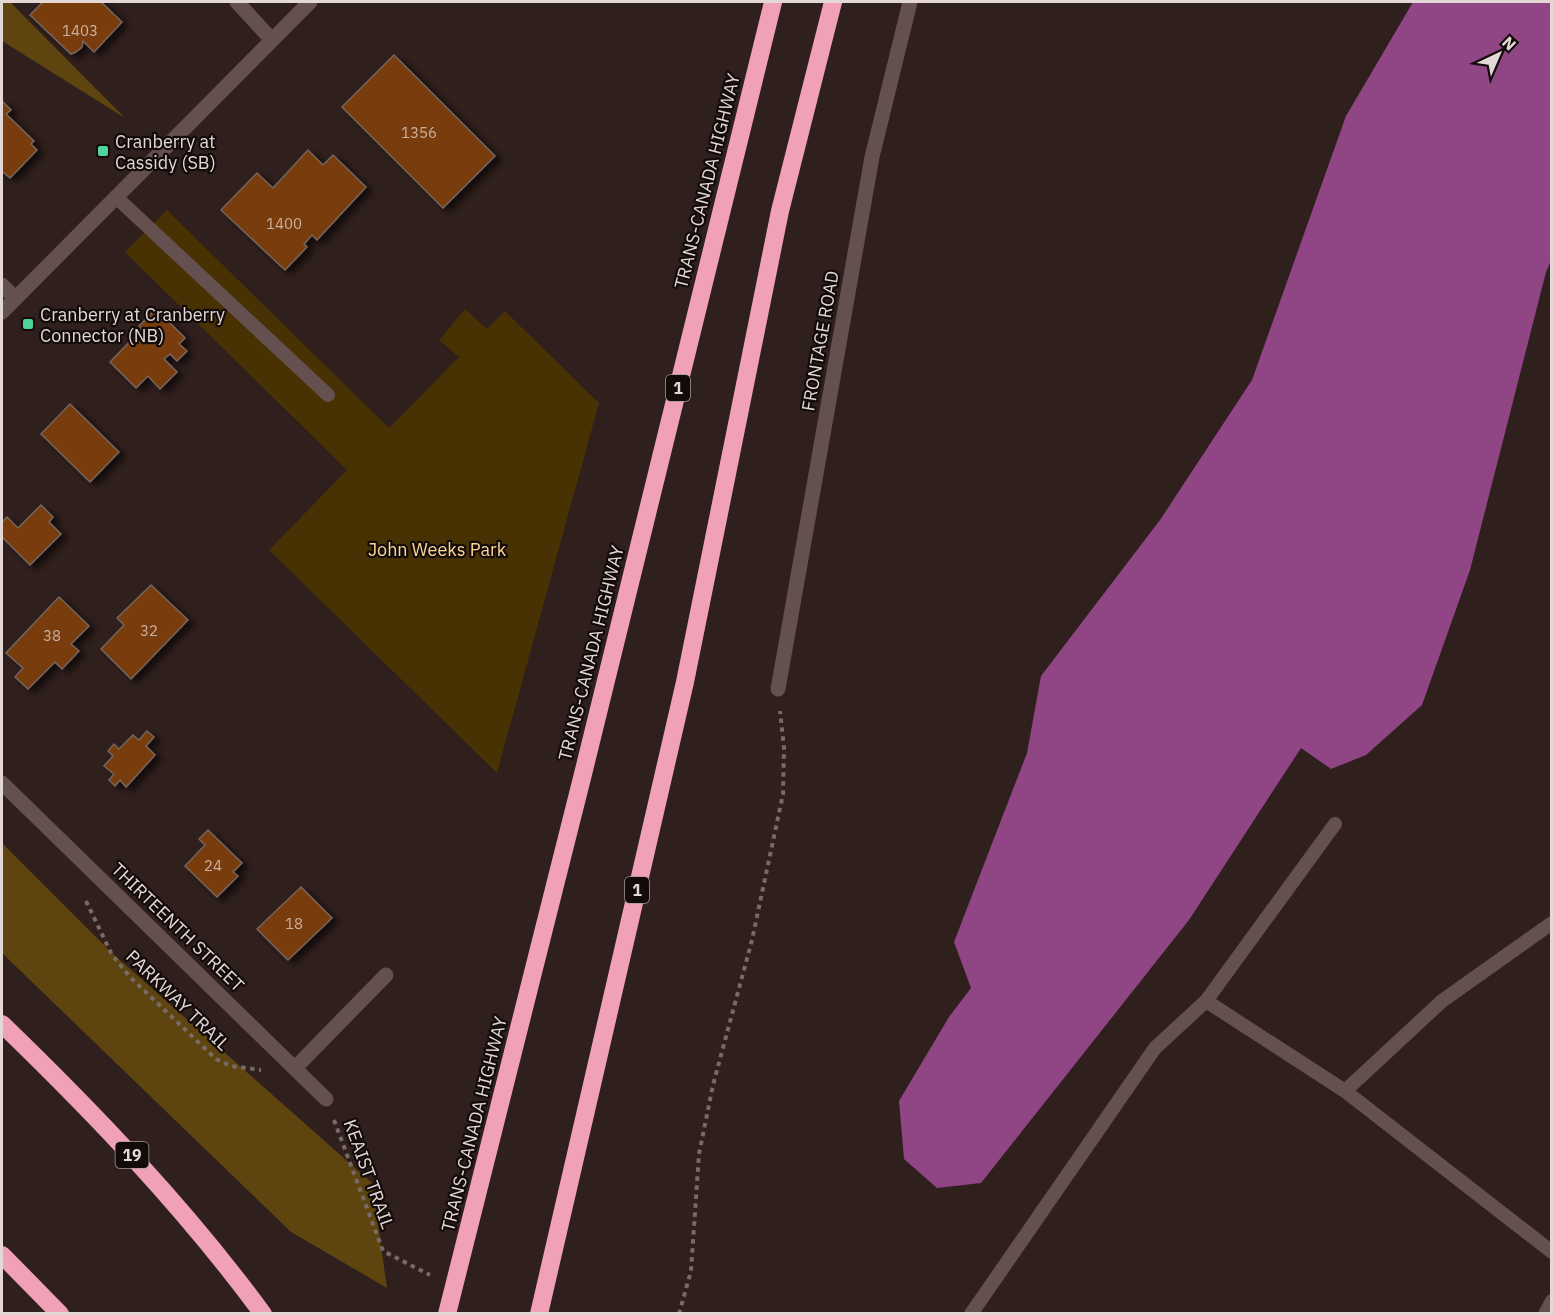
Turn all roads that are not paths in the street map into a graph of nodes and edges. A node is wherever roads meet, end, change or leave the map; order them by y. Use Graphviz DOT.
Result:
graph roads {
  1 [pos="237,2"];
  2 [pos="310,2"];
  3 [pos="773,2"];
  4 [pos="833,2"];
  5 [pos="909,2"];
  6 [pos="272,40"];
  7 [pos="116,197"];
  8 [pos="2,285"];
  9 [pos="15,298"];
  10 [pos="2,312"];
  11 [pos="328,394"];
  12 [pos="778,689"];
  13 [pos="2,783"];
  14 [pos="1335,824"];
  15 [pos="1551,923"];
  16 [pos="386,975"];
  17 [pos="1206,1001"];
  18 [pos="2,1024"];
  19 [pos="295,1068"];
  20 [pos="1346,1091"];
  21 [pos="326,1099"];
  22 [pos="1551,1252"];
  23 [pos="2,1255"];
  24 [pos="455,1286"];
  25 [pos="1551,1301"];
  26 [pos="60,1314"];
  27 [pos="263,1314"];
  28 [pos="433,1314"];
  29 [pos="447,1314"];
  30 [pos="539,1314"];
  31 [pos="971,1314"];
  32 [pos="1545,1314"];
  1 -- 6 [label="street"];
  2 -- 6 [label="street"];
  3 -- 24 [label="highway, TRANS-CANADA HIGHWAY / 1"];
  4 -- 30 [label="highway, 1"];
  5 -- 12 [label="street, FRONTAGE ROAD"];
  6 -- 7 [label="street"];
  7 -- 9 [label="street"];
  7 -- 11 [label="lane"];
  8 -- 9 [label="street"];
  9 -- 10 [label="street"];
  13 -- 19 [label="street, THIRTEENTH STREET"];
  14 -- 17 [label="lane"];
  15 -- 20 [label="lane"];
  16 -- 19 [label="street"];
  17 -- 20 [label="lane"];
  17 -- 31 [label="lane"];
  18 -- 27 [label="highway, 19"];
  19 -- 21 [label="street, THIRTEENTH STREET"];
  20 -- 22 [label="lane"];
  23 -- 26 [label="highway"];
  24 -- 28 [label="highway"];
  24 -- 29 [label="highway, TRANS-CANADA HIGHWAY / 1"];
  25 -- 32 [label="lane"];
}
